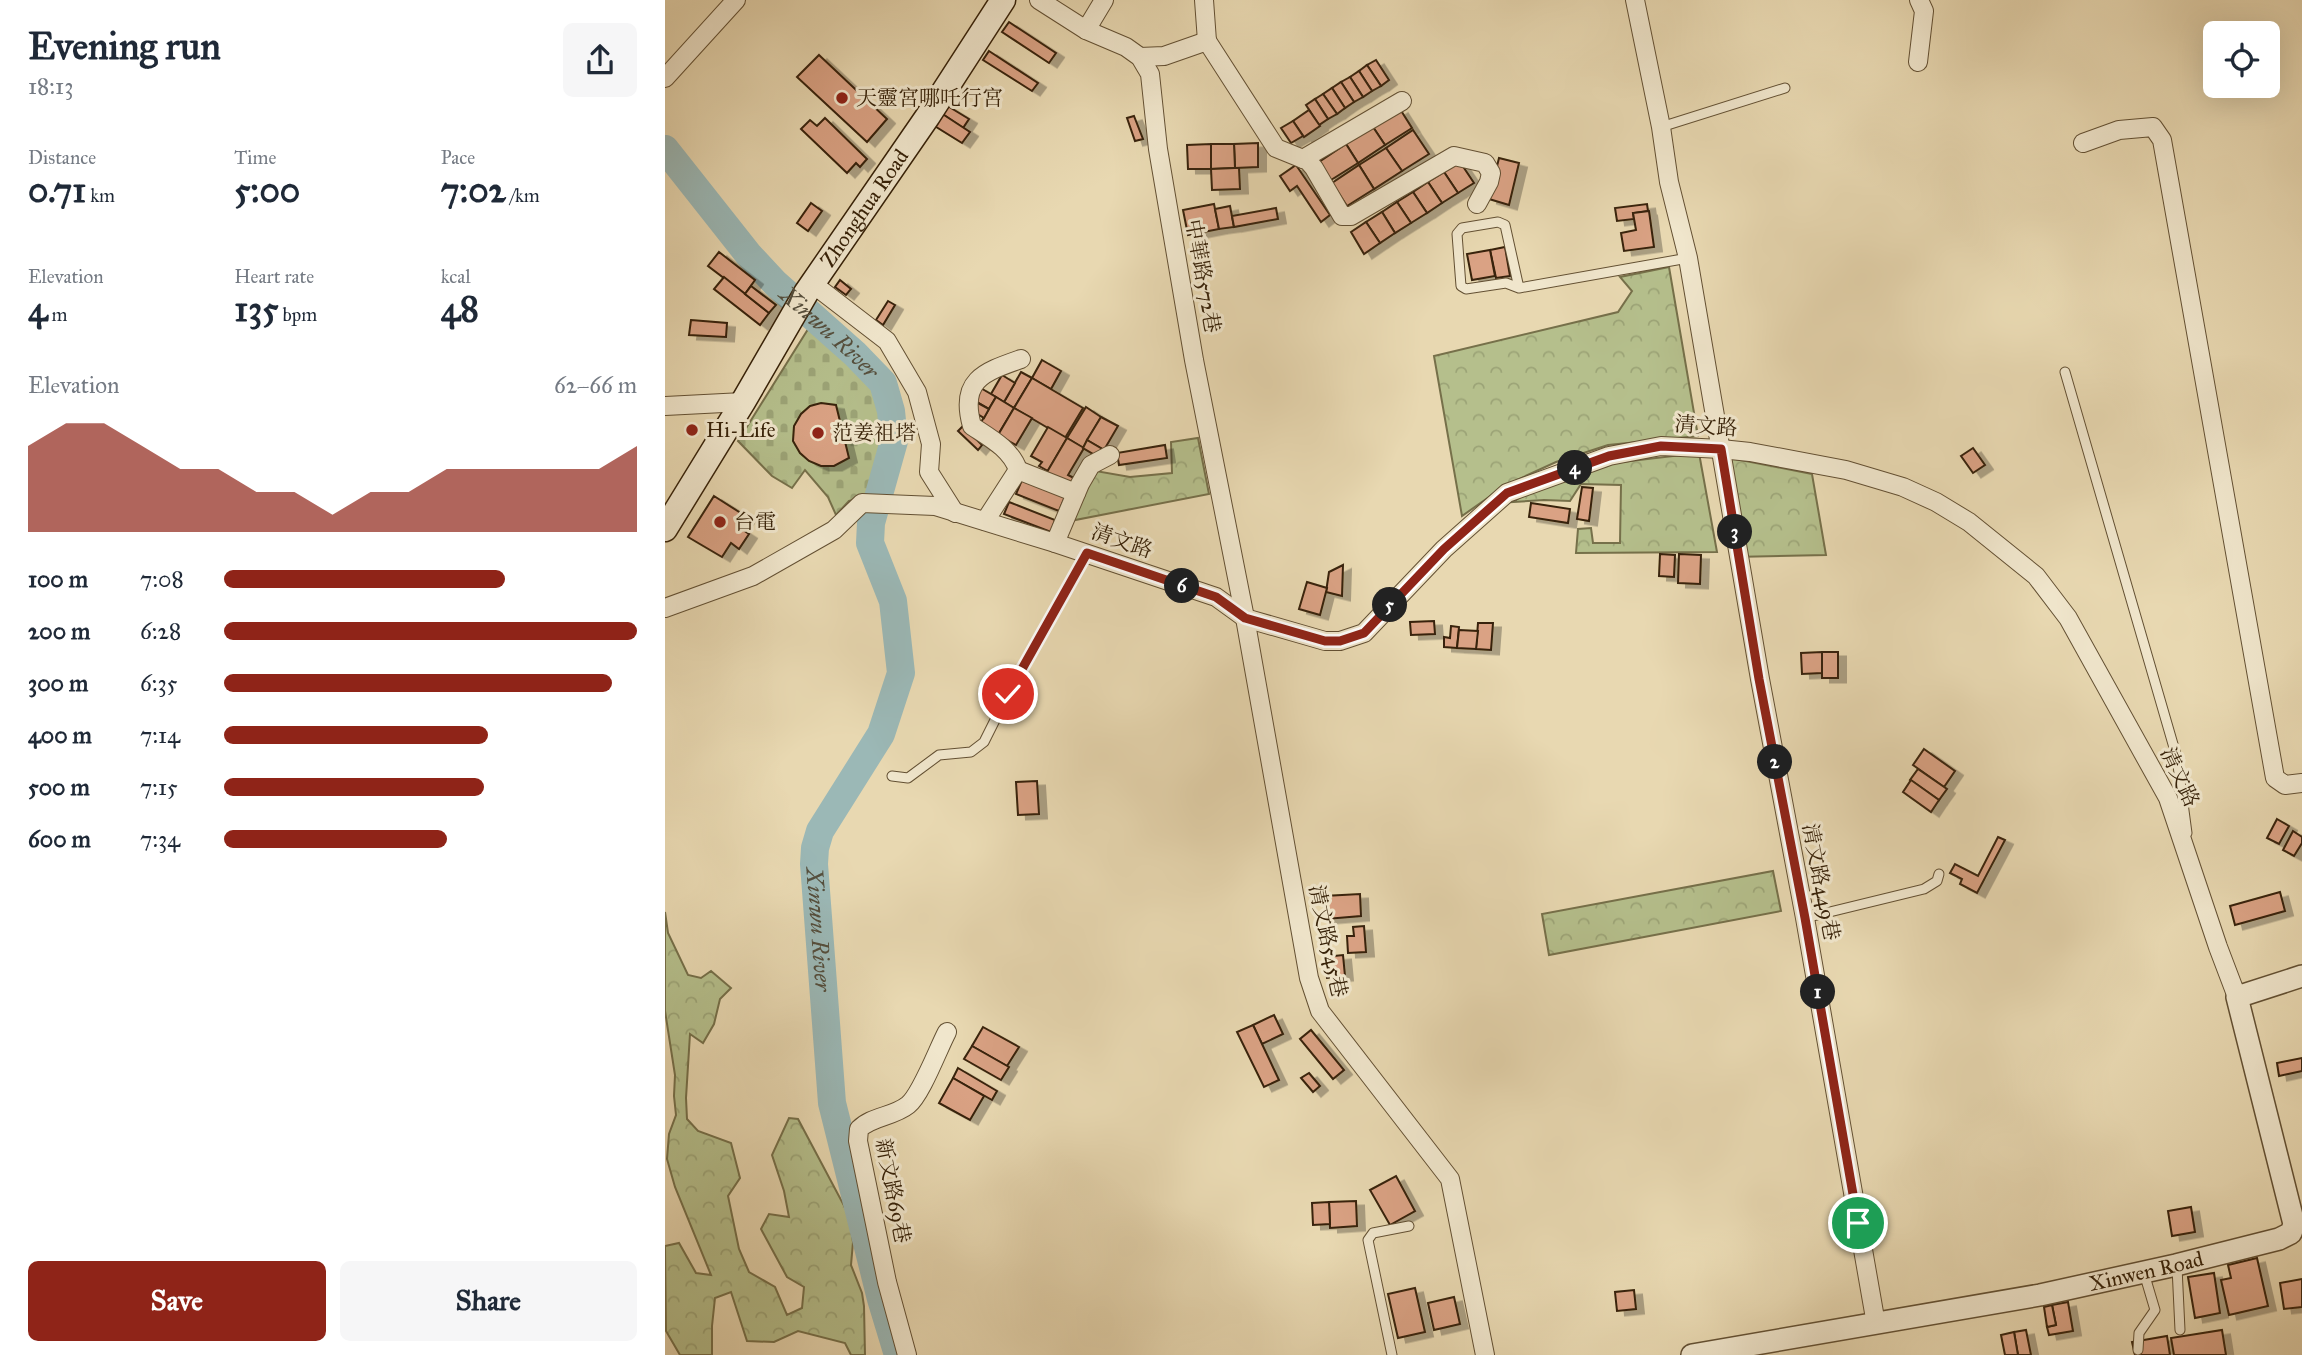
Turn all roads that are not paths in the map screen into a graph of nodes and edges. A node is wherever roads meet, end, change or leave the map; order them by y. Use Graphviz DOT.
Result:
graph roads {
  1 [pos="736,0"];
  2 [pos="1003,0"];
  3 [pos="1039,0"];
  4 [pos="1104,0"];
  5 [pos="1204,0"];
  6 [pos="1635,0"];
  7 [pos="1919,0"];
  8 [pos="1086,30"];
  9 [pos="1207,41"];
  10 [pos="1140,57"];
  11 [pos="1917,62"];
  12 [pos="665,78"];
  13 [pos="1785,88"];
  14 [pos="1402,101"];
  15 [pos="1661,127"];
  16 [pos="2083,143"];
  17 [pos="1303,159"];
  18 [pos="1477,204"];
  19 [pos="1688,258"];
  20 [pos="809,288"];
  21 [pos="1520,288"];
  22 [pos="1021,359"];
  23 [pos="2065,372"];
  24 [pos="743,402"];
  25 [pos="665,405"];
  26 [pos="1721,449"];
  27 [pos="1110,455"];
  28 [pos="1018,470"];
  29 [pos="1076,493"];
  30 [pos="955,513"];
  31 [pos="985,522"];
  32 [pos="665,528"];
  33 [pos="1055,543"];
  34 [pos="1087,553"];
  35 [pos="665,608"];
  36 [pos="1245,618"];
  37 [pos="892,776"];
  38 [pos="2302,783"];
  39 [pos="2191,866"];
  40 [pos="1939,874"];
  41 [pos="1805,918"];
  42 [pos="2302,976"];
  43 [pos="2237,997"];
  44 [pos="947,1032"];
  45 [pos="2298,1225"];
  46 [pos="1409,1226"];
  47 [pos="2176,1265"];
  48 [pos="2144,1272"];
  49 [pos="1876,1324"];
  50 [pos="2180,1330"];
  51 [pos="2138,1350"];
  52 [pos="907,1355"];
  53 [pos="1392,1355"];
  54 [pos="1485,1355"];
  55 [pos="1692,1355"];
  1 -- 12 [label="street"];
  2 -- 20 [label="main road, Zhonghua Road"];
  3 -- 8 [label="street"];
  4 -- 8 [label="street"];
  5 -- 9 [label="street"];
  6 -- 15 [label="street, 清文路449巷"];
  7 -- 11 [label="street"];
  8 -- 10 [label="street"];
  9 -- 10 [label="street"];
  9 -- 17 [label="street"];
  10 -- 36 [label="street, 中華路572巷"];
  13 -- 15 [label="lane"];
  14 -- 17 [label="street"];
  15 -- 19 [label="street, 清文路449巷"];
  16 -- 38 [label="street"];
  17 -- 18 [label="street"];
  19 -- 21 [label="lane"];
  19 -- 26 [label="street, 清文路449巷"];
  20 -- 24 [label="main road, Zhonghua Road"];
  20 -- 30 [label="street"];
  21 -- 21 [label="lane"];
  22 -- 28 [label="street"];
  23 -- 39 [label="lane"];
  24 -- 25 [label="street"];
  24 -- 32 [label="main road, Zhonghua Road"];
  26 -- 36 [label="street, 清文路"];
  26 -- 39 [label="street, 清文路"];
  26 -- 41 [label="street, 清文路449巷"];
  27 -- 29 [label="street"];
  28 -- 29 [label="street"];
  28 -- 31 [label="street"];
  29 -- 33 [label="street"];
  30 -- 31 [label="street, 清文路"];
  30 -- 35 [label="street, 清文路"];
  31 -- 33 [label="street, 清文路"];
  33 -- 34 [label="street, 清文路"];
  34 -- 36 [label="street, 清文路"];
  34 -- 37 [label="lane"];
  36 -- 54 [label="street, 清文路545巷"];
  39 -- 43 [label="street, 清文路"];
  40 -- 41 [label="lane"];
  41 -- 49 [label="street, 清文路449巷"];
  42 -- 43 [label="street"];
  43 -- 45 [label="street, Xinwen Road"];
  44 -- 52 [label="street, 新文路69巷"];
  45 -- 47 [label="street, Xinwen Road"];
  46 -- 53 [label="lane"];
  47 -- 48 [label="street, Xinwen Road"];
  47 -- 50 [label="lane"];
  48 -- 49 [label="street, Xinwen Road"];
  48 -- 51 [label="lane"];
  49 -- 55 [label="street, Xinwen Road"];
}
